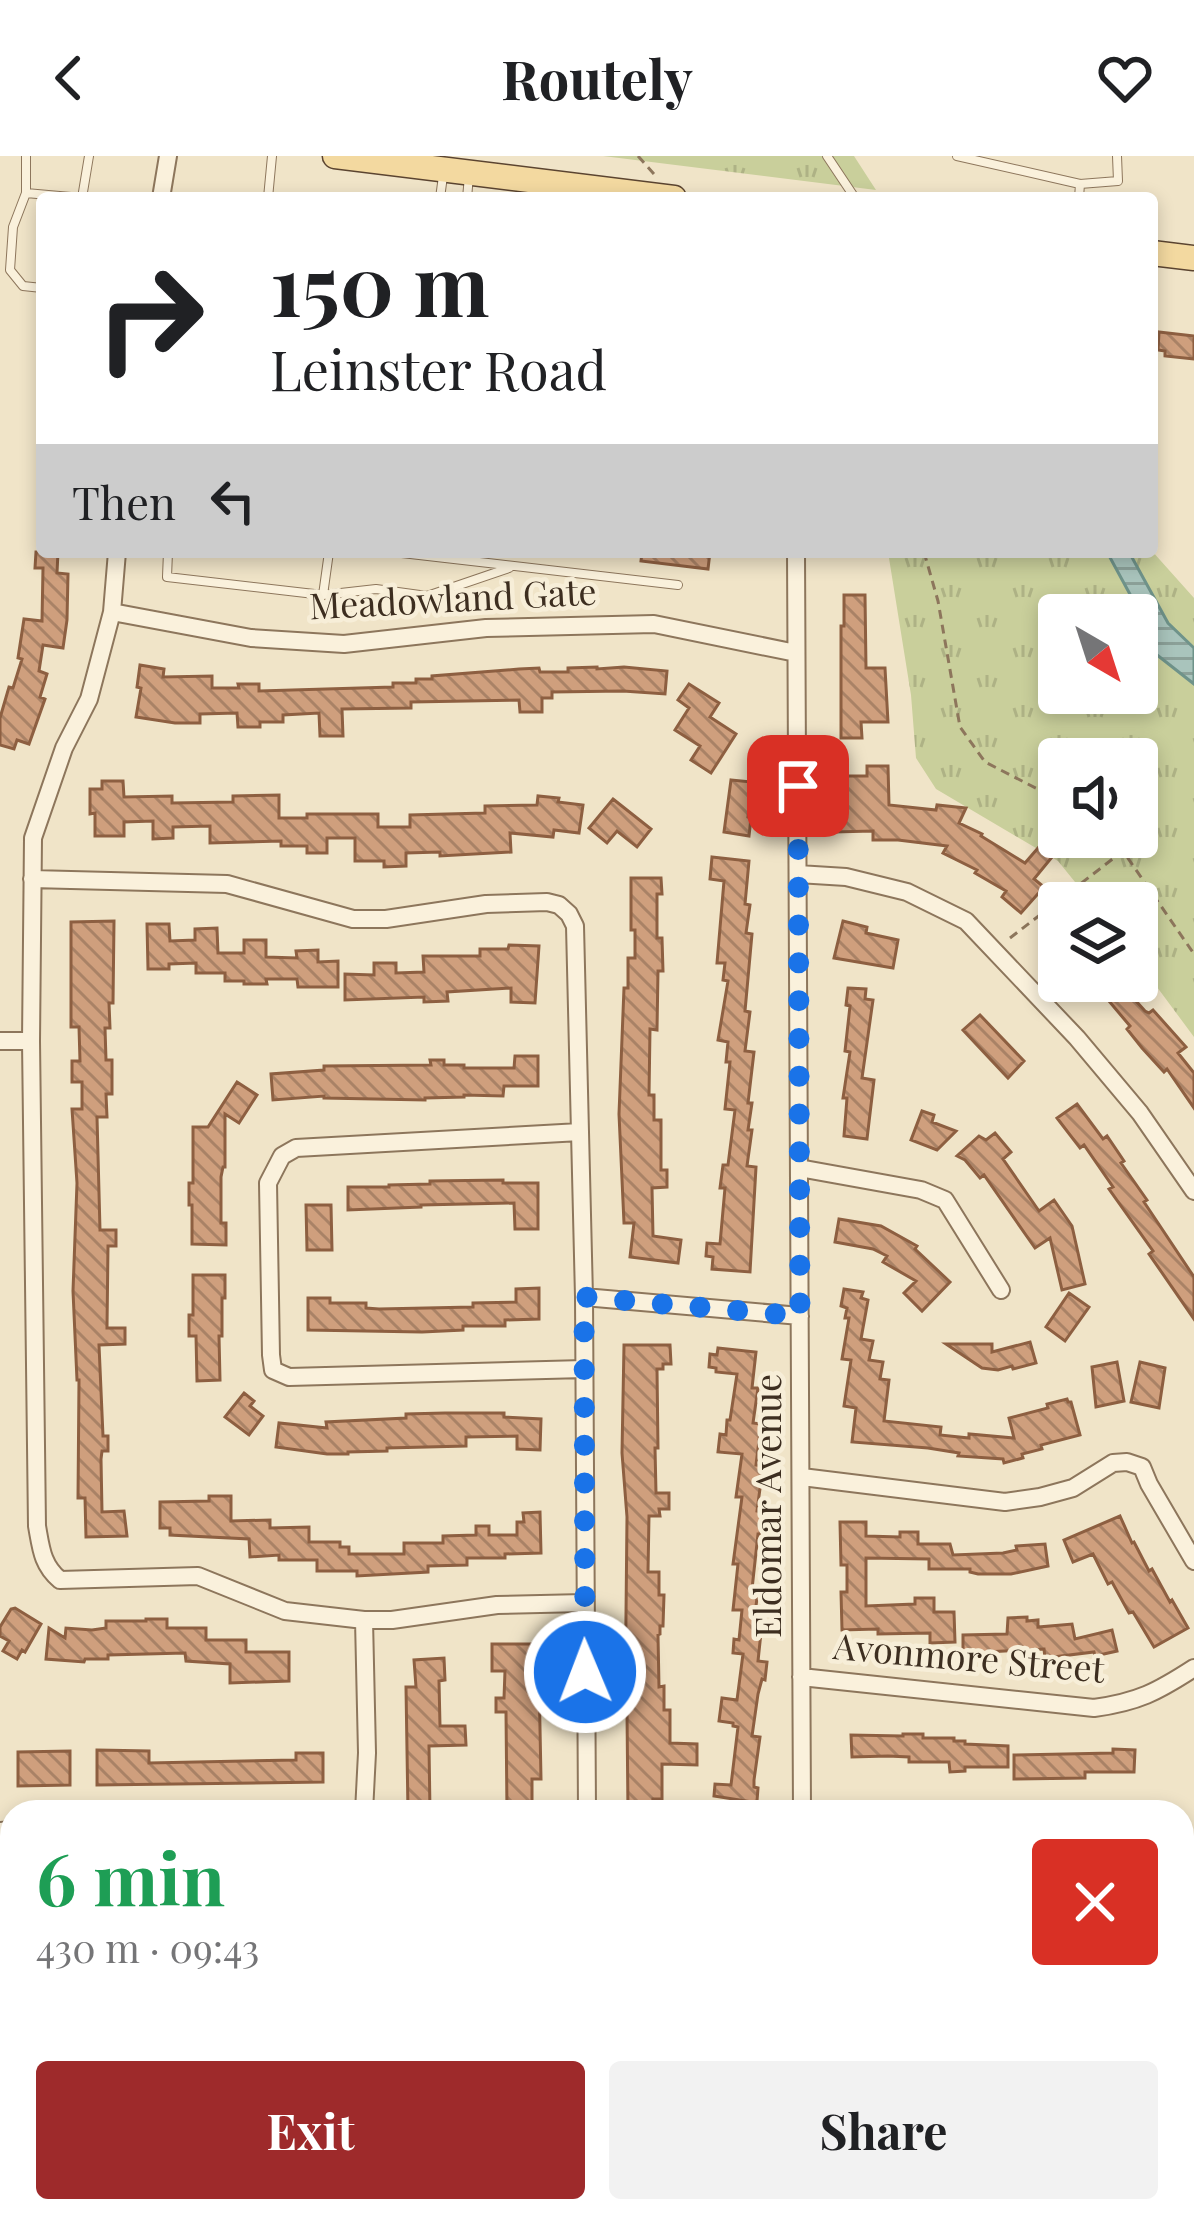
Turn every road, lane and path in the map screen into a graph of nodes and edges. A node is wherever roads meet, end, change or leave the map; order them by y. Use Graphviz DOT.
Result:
graph roads {
  1 [pos="26,156"];
  2 [pos="89,156"];
  3 [pos="168,156"];
  4 [pos="272,156"];
  5 [pos="335,156"];
  6 [pos="827,156"];
  7 [pos="957,156"];
  8 [pos="1117,156"];
  9 [pos="443,169"];
  10 [pos="470,172"];
  11 [pos="1080,184"];
  12 [pos="83,192"];
  13 [pos="162,192"];
  14 [pos="269,192"];
  15 [pos="441,192"];
  16 [pos="468,192"];
  17 [pos="623,192"];
  18 [pos="851,192"];
  19 [pos="1079,192"];
  20 [pos="26,193"];
  21 [pos="36,194"];
  22 [pos="1158,255"];
  23 [pos="1194,258"];
  24 [pos="36,287"];
  25 [pos="116,558"];
  26 [pos="168,558"];
  27 [pos="328,558"];
  28 [pos="446,558"];
  29 [pos="796,558"];
  30 [pos="926,558"];
  31 [pos="516,566"];
  32 [pos="678,585"];
  33 [pos="322,595"];
  34 [pos="112,612"];
  35 [pos="796,653"];
  36 [pos="1038,789"];
  37 [pos="1114,858"];
  38 [pos="1128,858"];
  39 [pos="798,874"];
  40 [pos="32,879"];
  41 [pos="997,953"];
  42 [pos="1194,954"];
  43 [pos="0,1041"];
  44 [pos="31,1041"];
  45 [pos="580,1132"];
  46 [pos="799,1168"];
  47 [pos="1194,1191"];
  48 [pos="1001,1289"];
  49 [pos="584,1297"];
  50 [pos="800,1316"];
  51 [pos="584,1369"];
  52 [pos="802,1478"];
  53 [pos="1194,1561"];
  54 [pos="584,1603"];
  55 [pos="364,1620"];
  56 [pos="1194,1669"];
  57 [pos="801,1677"];
  58 [pos="365,1800"];
  59 [pos="586,1800"];
  60 [pos="802,1800"];
  1 -- 20 [label="lane"];
  2 -- 12 [label="lane"];
  3 -- 13 [label="street"];
  4 -- 14 [label="lane"];
  5 -- 9 [label="main road"];
  6 -- 18 [label="lane"];
  7 -- 11 [label="lane"];
  8 -- 11 [label="lane"];
  9 -- 10 [label="main road"];
  9 -- 15 [label="lane"];
  10 -- 16 [label="lane"];
  10 -- 17 [label="main road"];
  11 -- 19 [label="lane"];
  20 -- 21 [label="lane"];
  20 -- 24 [label="lane"];
  22 -- 23 [label="main road"];
  25 -- 34 [label="street"];
  26 -- 33 [label="lane"];
  27 -- 33 [label="lane"];
  28 -- 31 [label="lane"];
  29 -- 35 [label="street, Eldomar Avenue"];
  30 -- 36 [label="path"];
  31 -- 32 [label="lane"];
  31 -- 33 [label="lane"];
  34 -- 35 [label="street, Meadowland Gate"];
  34 -- 40 [label="street"];
  35 -- 39 [label="street, Eldomar Avenue"];
  37 -- 41 [label="path"];
  38 -- 42 [label="path"];
  39 -- 41 [label="street"];
  39 -- 46 [label="street, Eldomar Avenue"];
  40 -- 44 [label="street"];
  40 -- 45 [label="street"];
  41 -- 47 [label="street"];
  43 -- 44 [label="street"];
  44 -- 55 [label="street"];
  45 -- 49 [label="street"];
  45 -- 51 [label="street"];
  46 -- 48 [label="street"];
  46 -- 50 [label="street, Eldomar Avenue"];
  49 -- 50 [label="street"];
  49 -- 51 [label="street"];
  50 -- 52 [label="street, Eldomar Avenue"];
  51 -- 54 [label="street"];
  52 -- 53 [label="street"];
  52 -- 57 [label="street, Eldomar Avenue"];
  54 -- 55 [label="street"];
  54 -- 59 [label="street"];
  55 -- 58 [label="street"];
  56 -- 57 [label="street, Avonmore Street"];
  57 -- 60 [label="street, Eldomar Avenue"];
}
